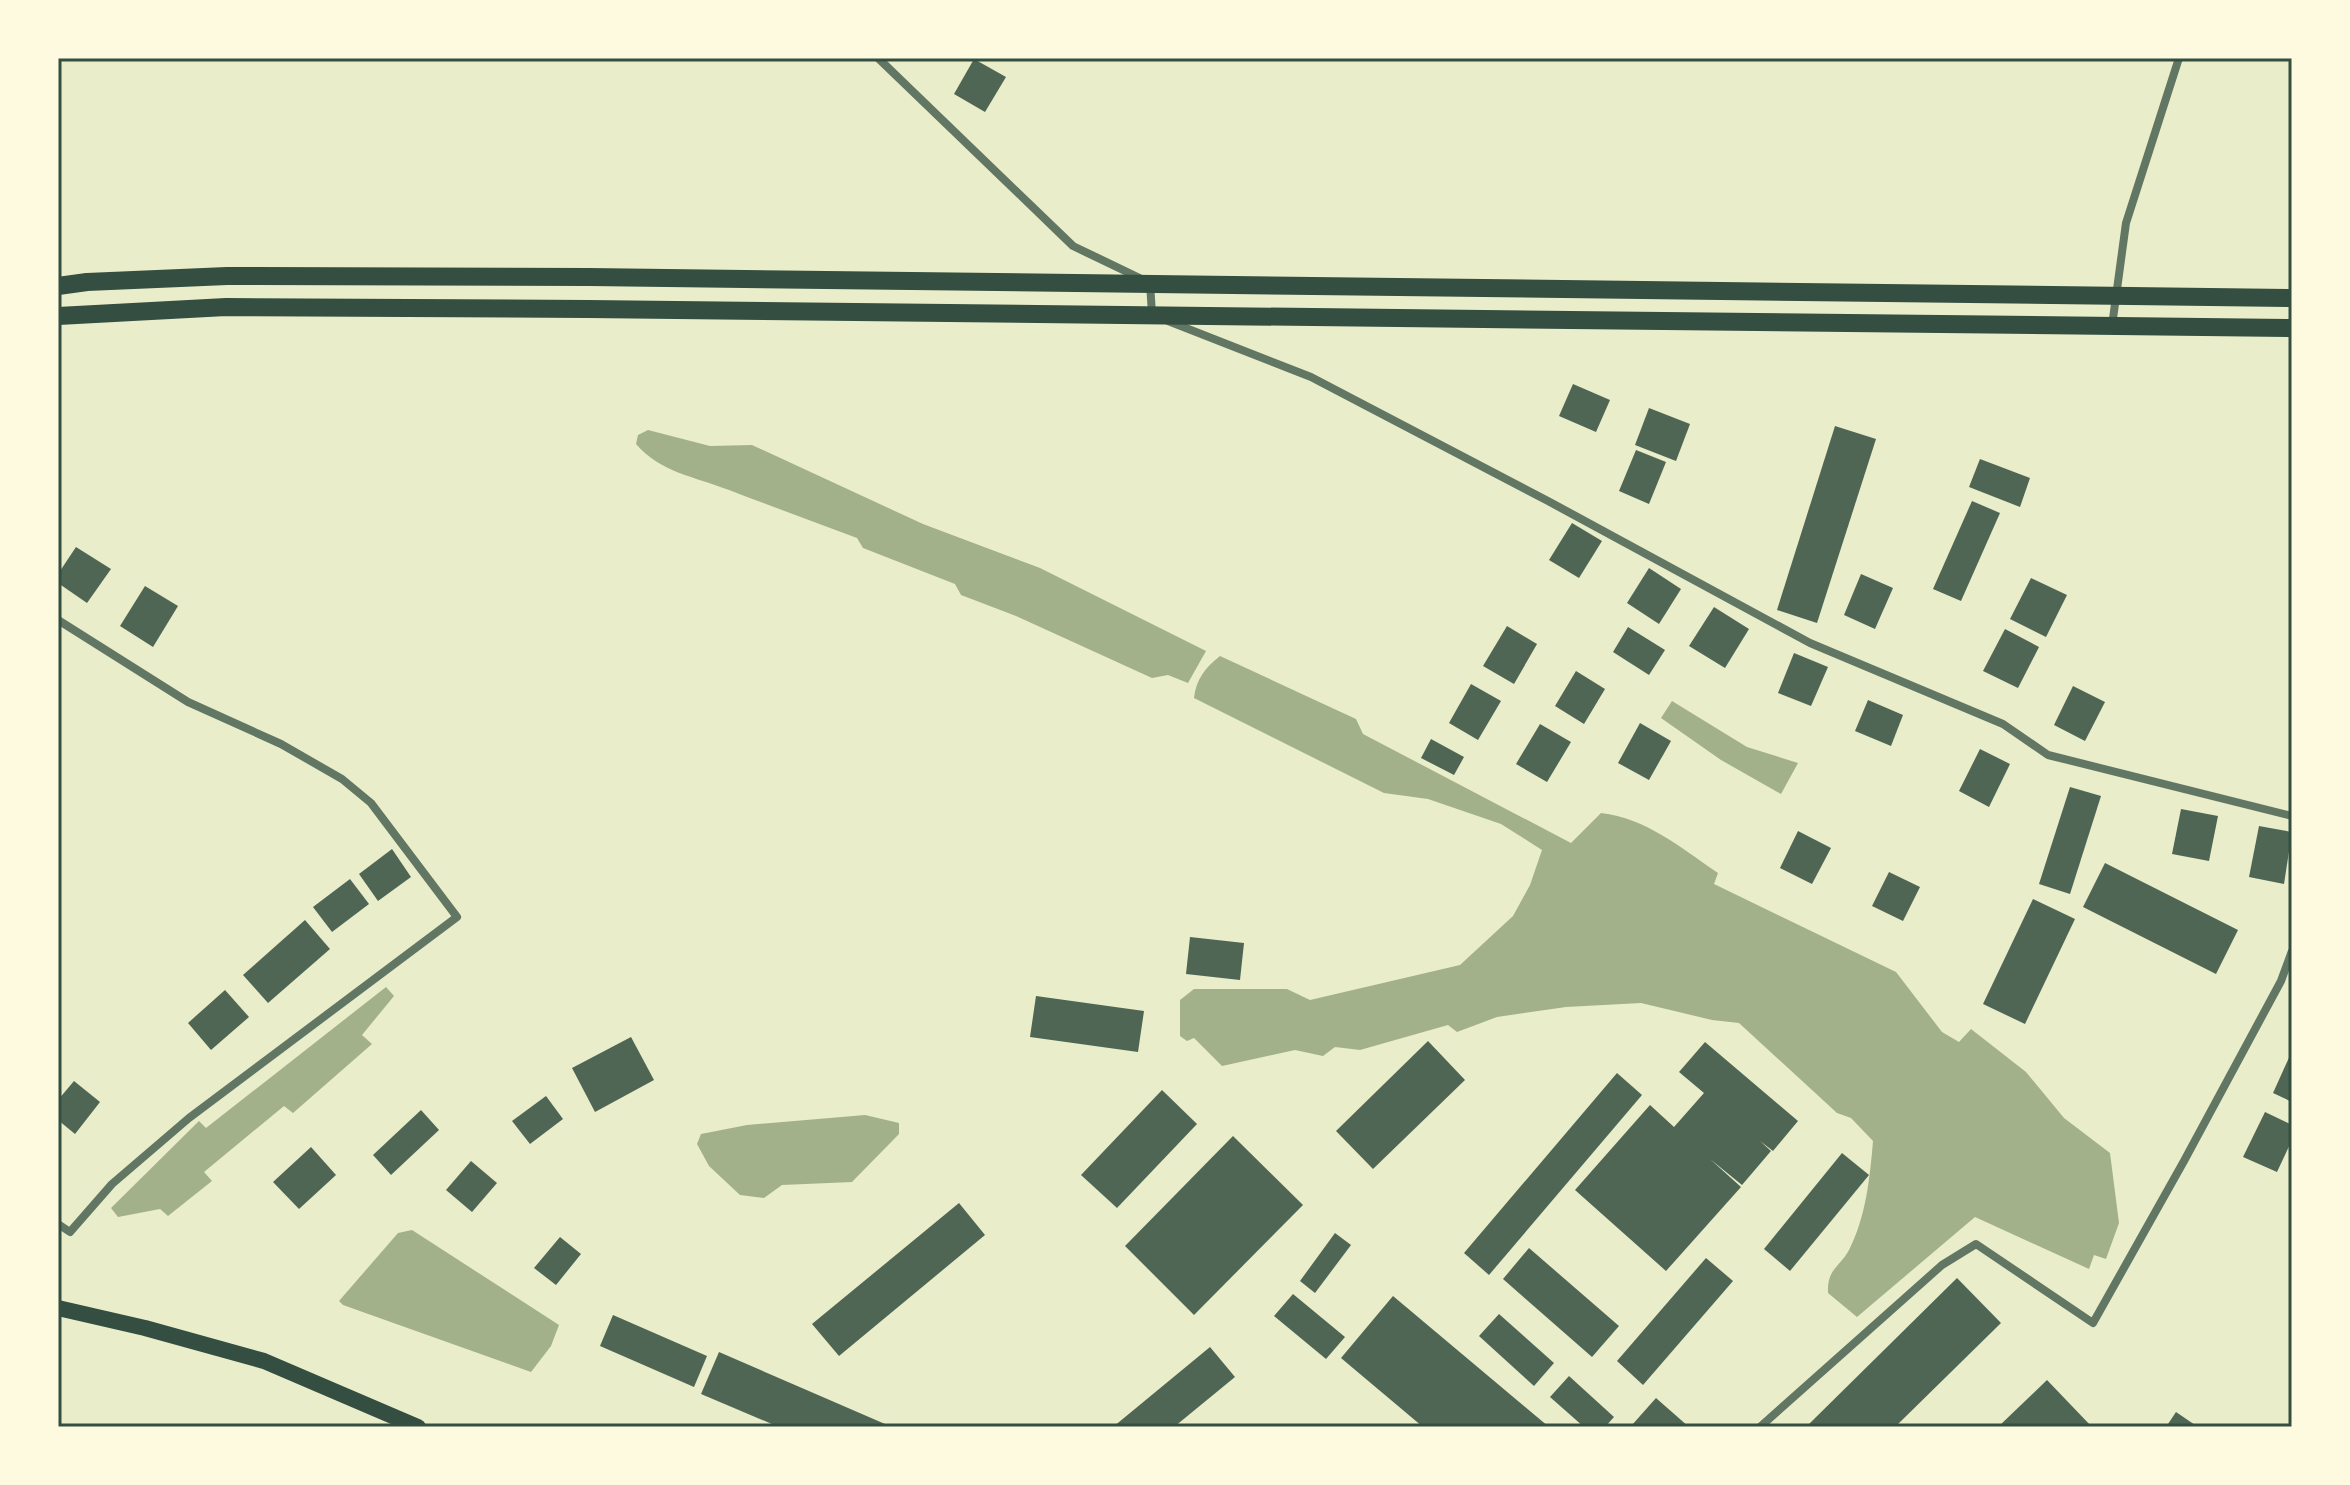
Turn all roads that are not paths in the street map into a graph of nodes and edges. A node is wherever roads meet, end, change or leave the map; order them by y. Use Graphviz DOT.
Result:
graph roads {
  1 [pos="878,58"];
  2 [pos="2179,58"];
  3 [pos="1150,283"];
  4 [pos="58,286"];
  5 [pos="2116,296"];
  6 [pos="2292,298"];
  7 [pos="1152,315"];
  8 [pos="58,316"];
  9 [pos="2112,326"];
  10 [pos="2292,328"];
  11 [pos="58,620"];
  12 [pos="2292,816"];
  13 [pos="2292,951"];
  14 [pos="58,1224"];
  15 [pos="58,1308"];
  16 [pos="418,1427"];
  17 [pos="1760,1427"];
  1 -- 3 [label="street"];
  2 -- 5 [label="street"];
  3 -- 4 [label="main road"];
  3 -- 5 [label="main road"];
  3 -- 7 [label="street"];
  5 -- 6 [label="main road"];
  5 -- 9 [label="street"];
  7 -- 8 [label="main road"];
  7 -- 9 [label="main road"];
  7 -- 12 [label="street"];
  9 -- 10 [label="main road"];
  11 -- 14 [label="street"];
  13 -- 17 [label="street"];
  15 -- 16 [label="main road"];
}
